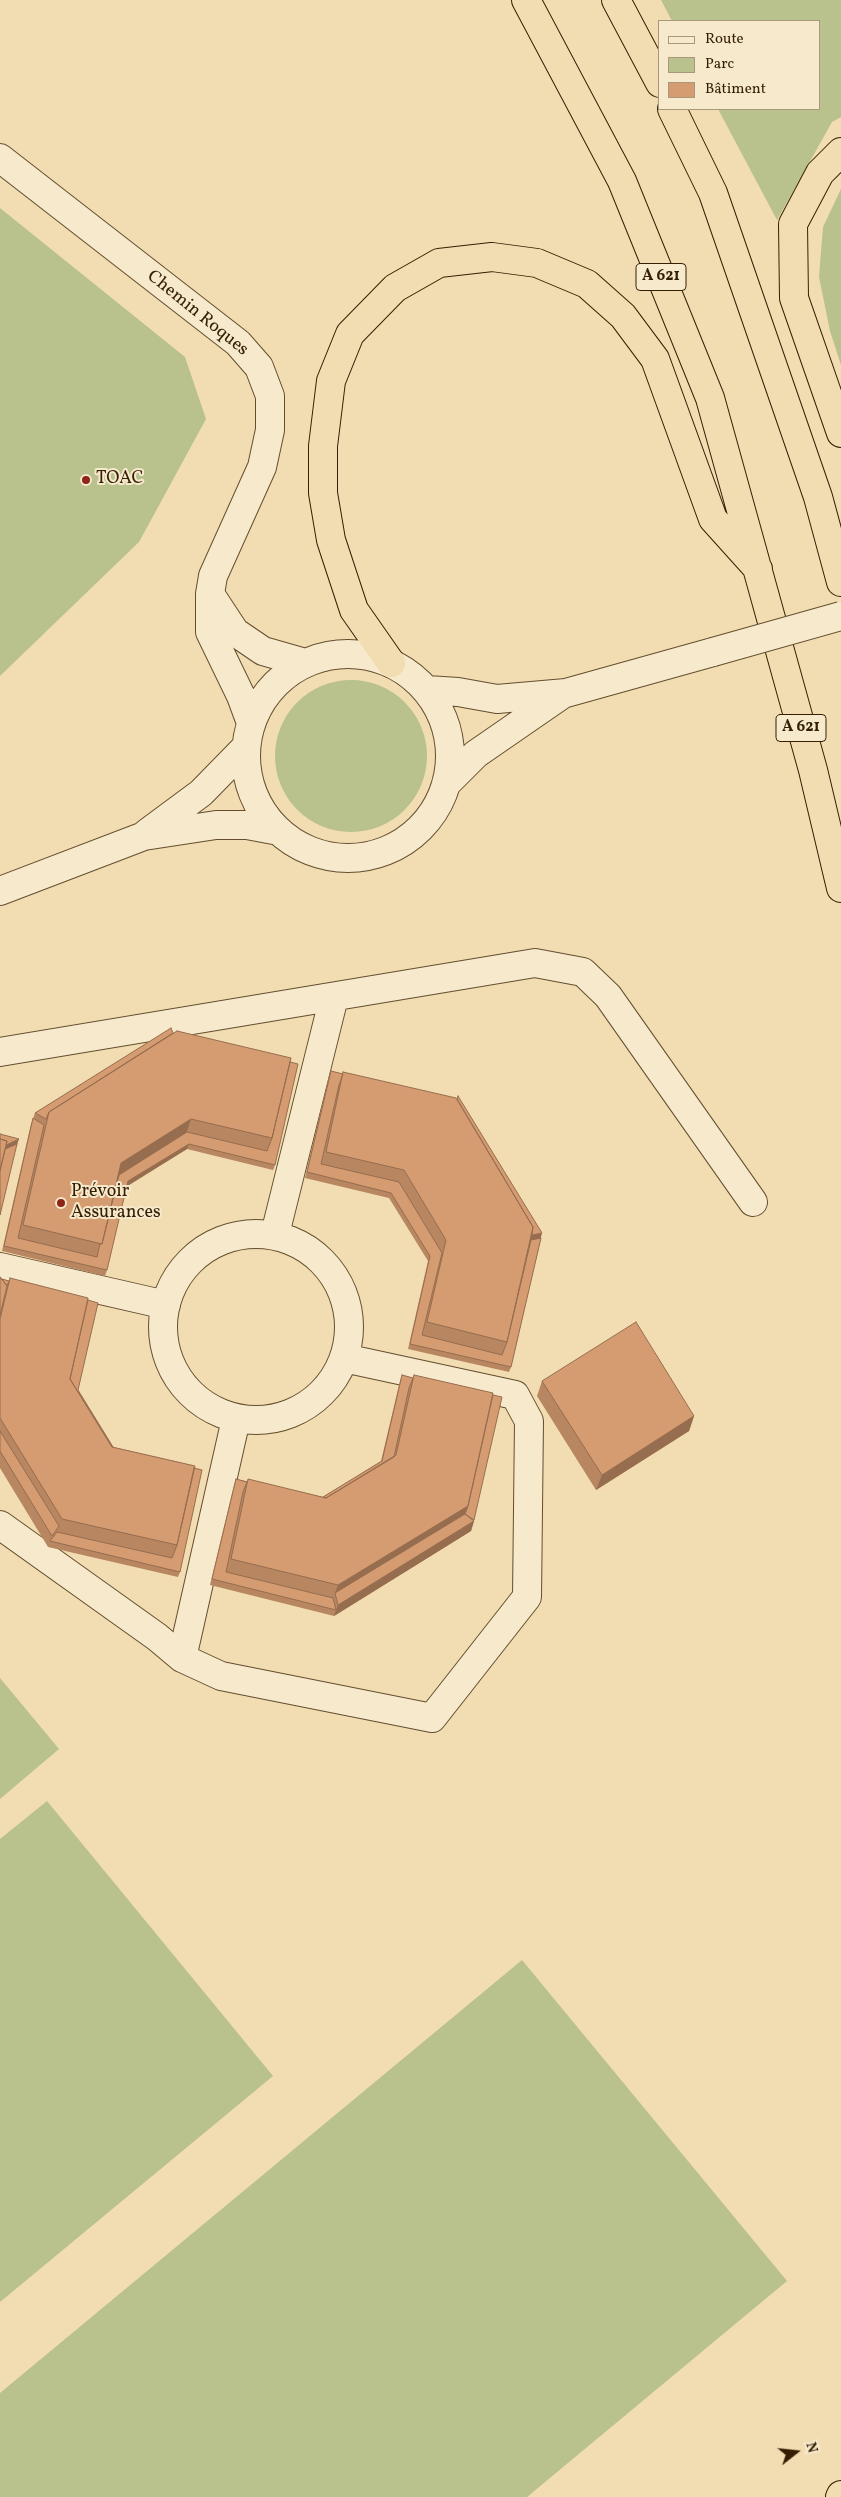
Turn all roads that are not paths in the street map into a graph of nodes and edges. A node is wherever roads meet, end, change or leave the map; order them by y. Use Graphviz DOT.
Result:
graph roads {
  1 [pos="526,0"];
  2 [pos="616,0"];
  3 [pos="658,79"];
  4 [pos="672,110"];
  5 [pos="841,152"];
  6 [pos="0,158"];
  7 [pos="841,433"];
  8 [pos="758,569"];
  9 [pos="841,582"];
  10 [pos="210,594"];
  11 [pos="841,616"];
  12 [pos="305,662"];
  13 [pos="391,663"];
  14 [pos="427,690"];
  15 [pos="566,693"];
  16 [pos="248,735"];
  17 [pos="446,784"];
  18 [pos="279,831"];
  19 [pos="144,836"];
  20 [pos="841,888"];
  21 [pos="0,891"];
  22 [pos="334,997"];
  23 [pos="0,1052"];
  24 [pos="753,1202"];
  25 [pos="275,1234"];
  26 [pos="0,1267"];
  27 [pos="166,1304"];
  28 [pos="344,1358"];
  29 [pos="236,1419"];
  30 [pos="0,1525"];
  31 [pos="182,1658"];
  1 -- 8 [label="highway, A 621"];
  2 -- 3 [label="highway"];
  4 -- 9 [label="highway"];
  5 -- 7 [label="highway"];
  6 -- 10 [label="street, Chemin Roques"];
  8 -- 13 [label="highway"];
  8 -- 20 [label="highway, A 621"];
  10 -- 12 [label="street"];
  10 -- 16 [label="street, Chemin Roques"];
  11 -- 15 [label="street, bridge"];
  12 -- 13 [label="street"];
  12 -- 16 [label="street"];
  13 -- 14 [label="street"];
  14 -- 15 [label="street"];
  14 -- 17 [label="street"];
  15 -- 17 [label="street"];
  16 -- 18 [label="street"];
  16 -- 19 [label="street"];
  17 -- 18 [label="street"];
  18 -- 19 [label="street"];
  19 -- 21 [label="street"];
  22 -- 23 [label="street"];
  22 -- 24 [label="street"];
  22 -- 25 [label="street"];
  25 -- 27 [label="street"];
  25 -- 28 [label="street"];
  26 -- 27 [label="street"];
  27 -- 29 [label="street"];
  28 -- 29 [label="street"];
  28 -- 31 [label="street"];
  29 -- 31 [label="street"];
  30 -- 31 [label="street"];
}
